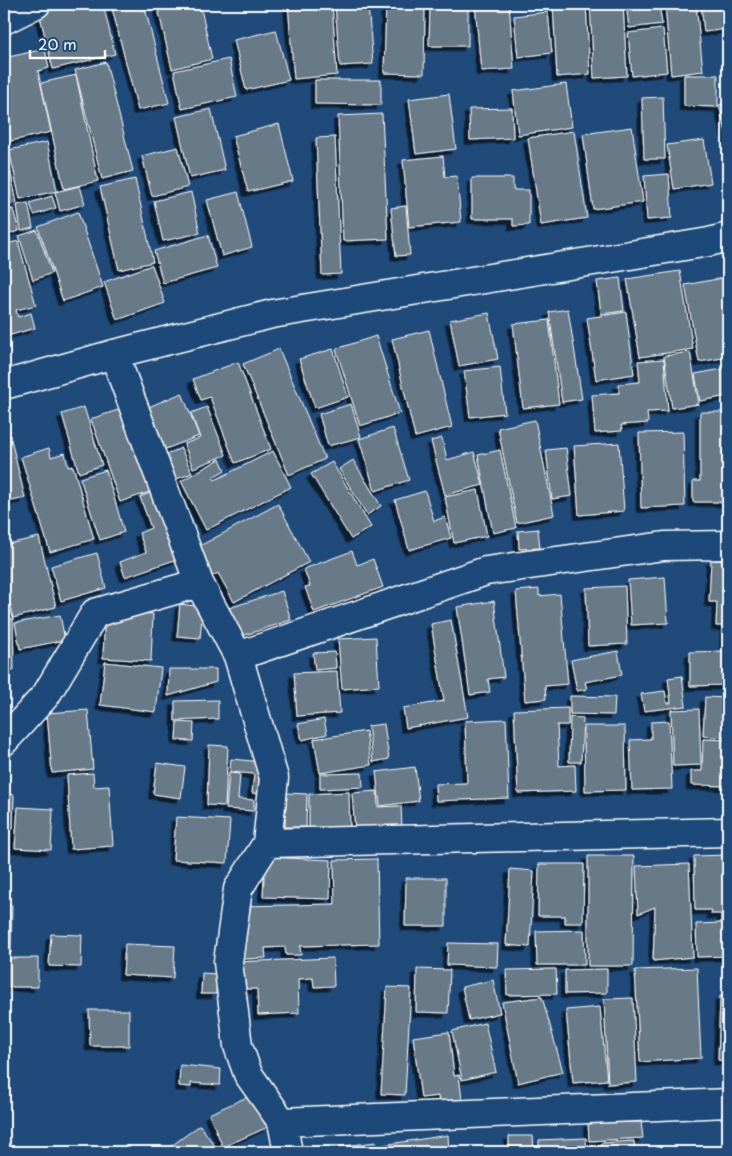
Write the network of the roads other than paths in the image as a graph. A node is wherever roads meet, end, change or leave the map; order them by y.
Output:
1 (36, 4) edge
2 (4, 20) edge
3 (728, 237) edge
4 (114, 354) junction
5 (4, 385) edge
6 (728, 545) edge
7 (199, 583) junction
8 (238, 656) junction
9 (4, 741) edge
10 (728, 832) edge
11 (267, 843) junction
12 (728, 1103) edge
13 (282, 1122) junction
14 (288, 1152) edge

1 - 2 street
3 - 4 street
4 - 5 street
4 - 7 street
6 - 8 street
7 - 8 street
7 - 9 street
8 - 11 street
10 - 11 street
11 - 13 street
12 - 13 street
13 - 14 street

